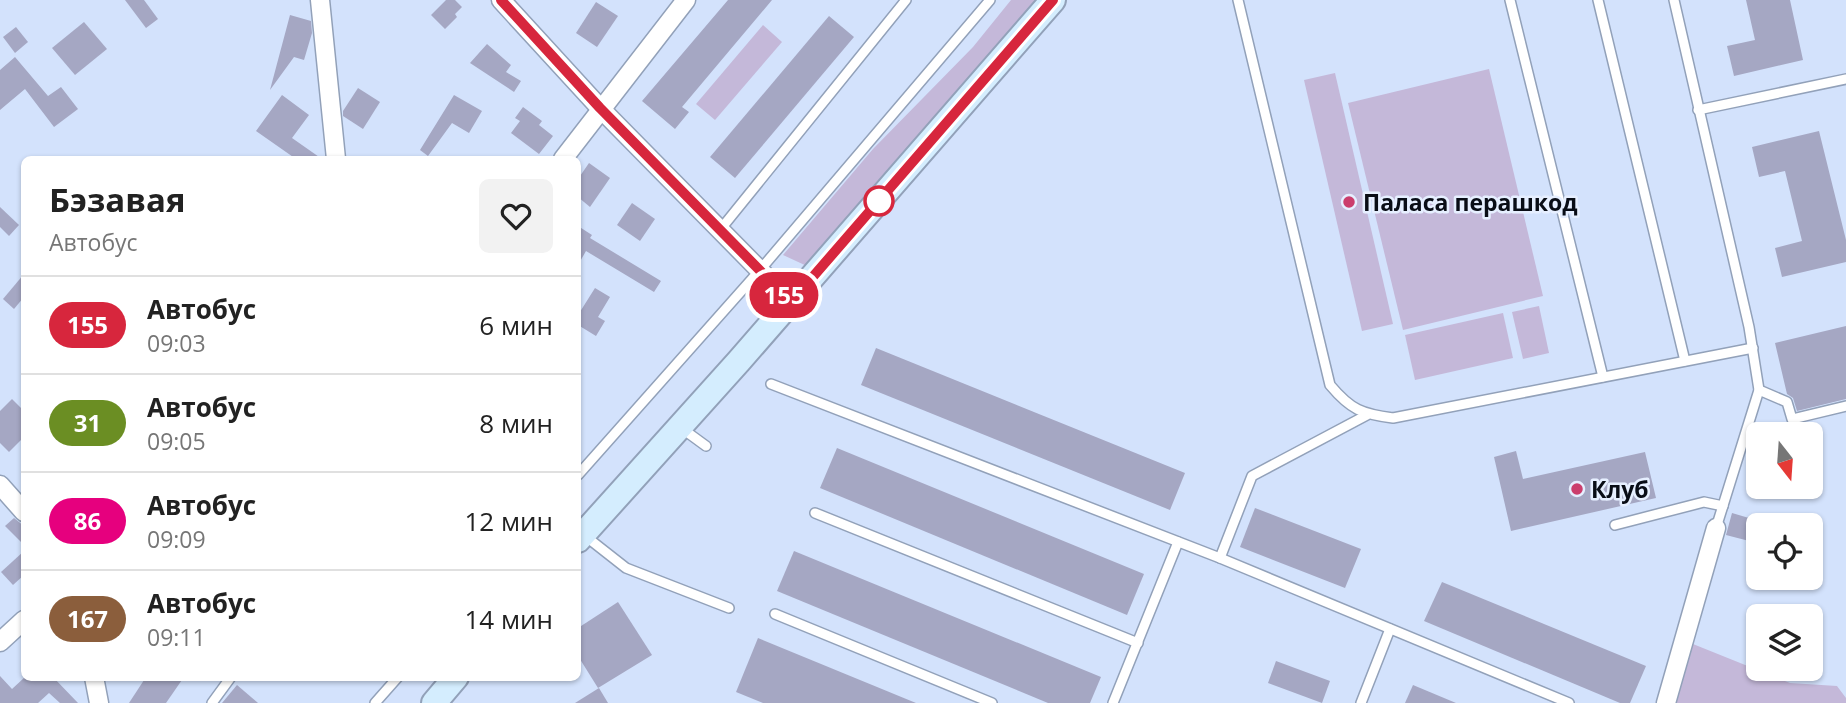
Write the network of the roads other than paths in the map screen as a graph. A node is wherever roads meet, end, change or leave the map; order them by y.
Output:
1 (320, 0) edge
2 (501, 0) edge
3 (686, 0) edge
4 (905, 0) edge
5 (990, 0) edge
6 (1053, 0) edge
7 (1238, 0) edge
8 (1510, 0) edge
9 (1598, 0) edge
10 (1674, 0) edge
11 (1846, 79) edge
12 (600, 108) junction
13 (1698, 110) junction
14 (336, 156) edge
15 (565, 156) edge
16 (720, 230) junction
17 (760, 270) junction
18 (791, 302) junction
19 (1753, 348) junction
20 (1685, 361) junction
21 (1603, 377) junction
22 (771, 384) dead end
23 (1759, 390) junction
24 (1846, 406) edge
25 (1367, 415) junction
26 (679, 426) junction
27 (706, 446) dead end
28 (581, 472) edge
29 (0, 485) edge
30 (1723, 506) junction
31 (21, 509) edge
32 (815, 513) dead end
33 (1615, 525) dead end
34 (1716, 528) joint
35 (581, 536) edge
36 (581, 538) edge
37 (1178, 542) junction
38 (1220, 558) junction
39 (729, 608) dead end
40 (775, 614) dead end
41 (21, 623) edge
42 (1390, 629) junction
43 (0, 642) edge
44 (1138, 643) junction
45 (95, 681) edge
46 (228, 681) edge
47 (395, 681) edge
48 (453, 681) edge
49 (99, 703) edge
50 (212, 703) edge
51 (376, 703) edge
52 (434, 703) edge
53 (992, 703) edge
54 (1113, 703) edge
55 (1361, 703) edge
56 (1569, 703) edge
57 (1666, 703) edge

1 - 14 street
2 - 12 street
3 - 12 street
4 - 16 lane
5 - 17 lane
6 - 18 main road
7 - 25 lane
8 - 21 lane
9 - 20 lane
10 - 13 lane
11 - 13 lane
12 - 15 street
12 - 16 street
13 - 19 lane
16 - 17 street
17 - 18 street
17 - 28 lane
18 - 26 main road
19 - 20 lane
19 - 23 lane
20 - 21 lane
21 - 25 lane
22 - 37 lane
23 - 24 lane
23 - 30 lane
25 - 38 lane
26 - 27 lane
26 - 35 main road
29 - 31 street
30 - 33 lane
30 - 34 lane
32 - 44 lane
34 - 57 street
36 - 39 lane
37 - 38 lane
37 - 44 lane
38 - 42 lane
40 - 53 lane
41 - 43 street
42 - 55 lane
42 - 56 lane
44 - 54 lane
45 - 49 street
46 - 50 lane
47 - 51 lane
48 - 52 main road

